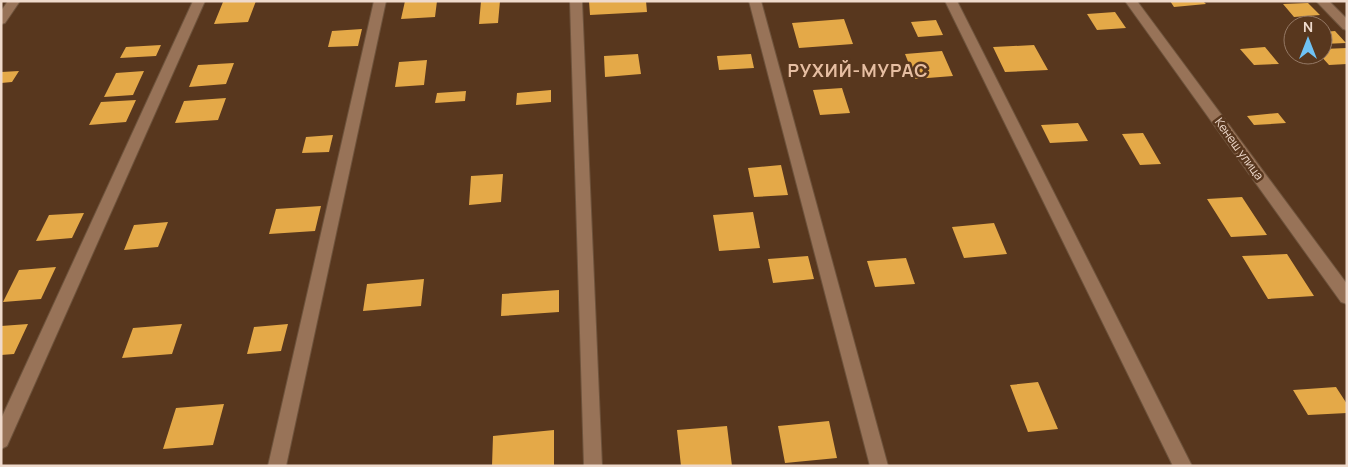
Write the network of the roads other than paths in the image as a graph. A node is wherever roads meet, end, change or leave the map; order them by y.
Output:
1 (14, 1) edge
2 (199, 1) edge
3 (380, 1) edge
4 (576, 1) edge
5 (755, 1) edge
6 (951, 1) edge
7 (1131, 1) edge
8 (1322, 1) edge
9 (1, 20) edge
10 (1347, 26) edge
11 (1347, 297) edge
12 (1, 440) edge
13 (277, 466) edge
14 (593, 466) edge
15 (879, 466) edge
16 (1183, 466) edge

1 - 9 street
2 - 12 street
3 - 13 street
4 - 14 street
5 - 15 street
6 - 16 street
7 - 11 street, Кенеш улица
8 - 10 street

